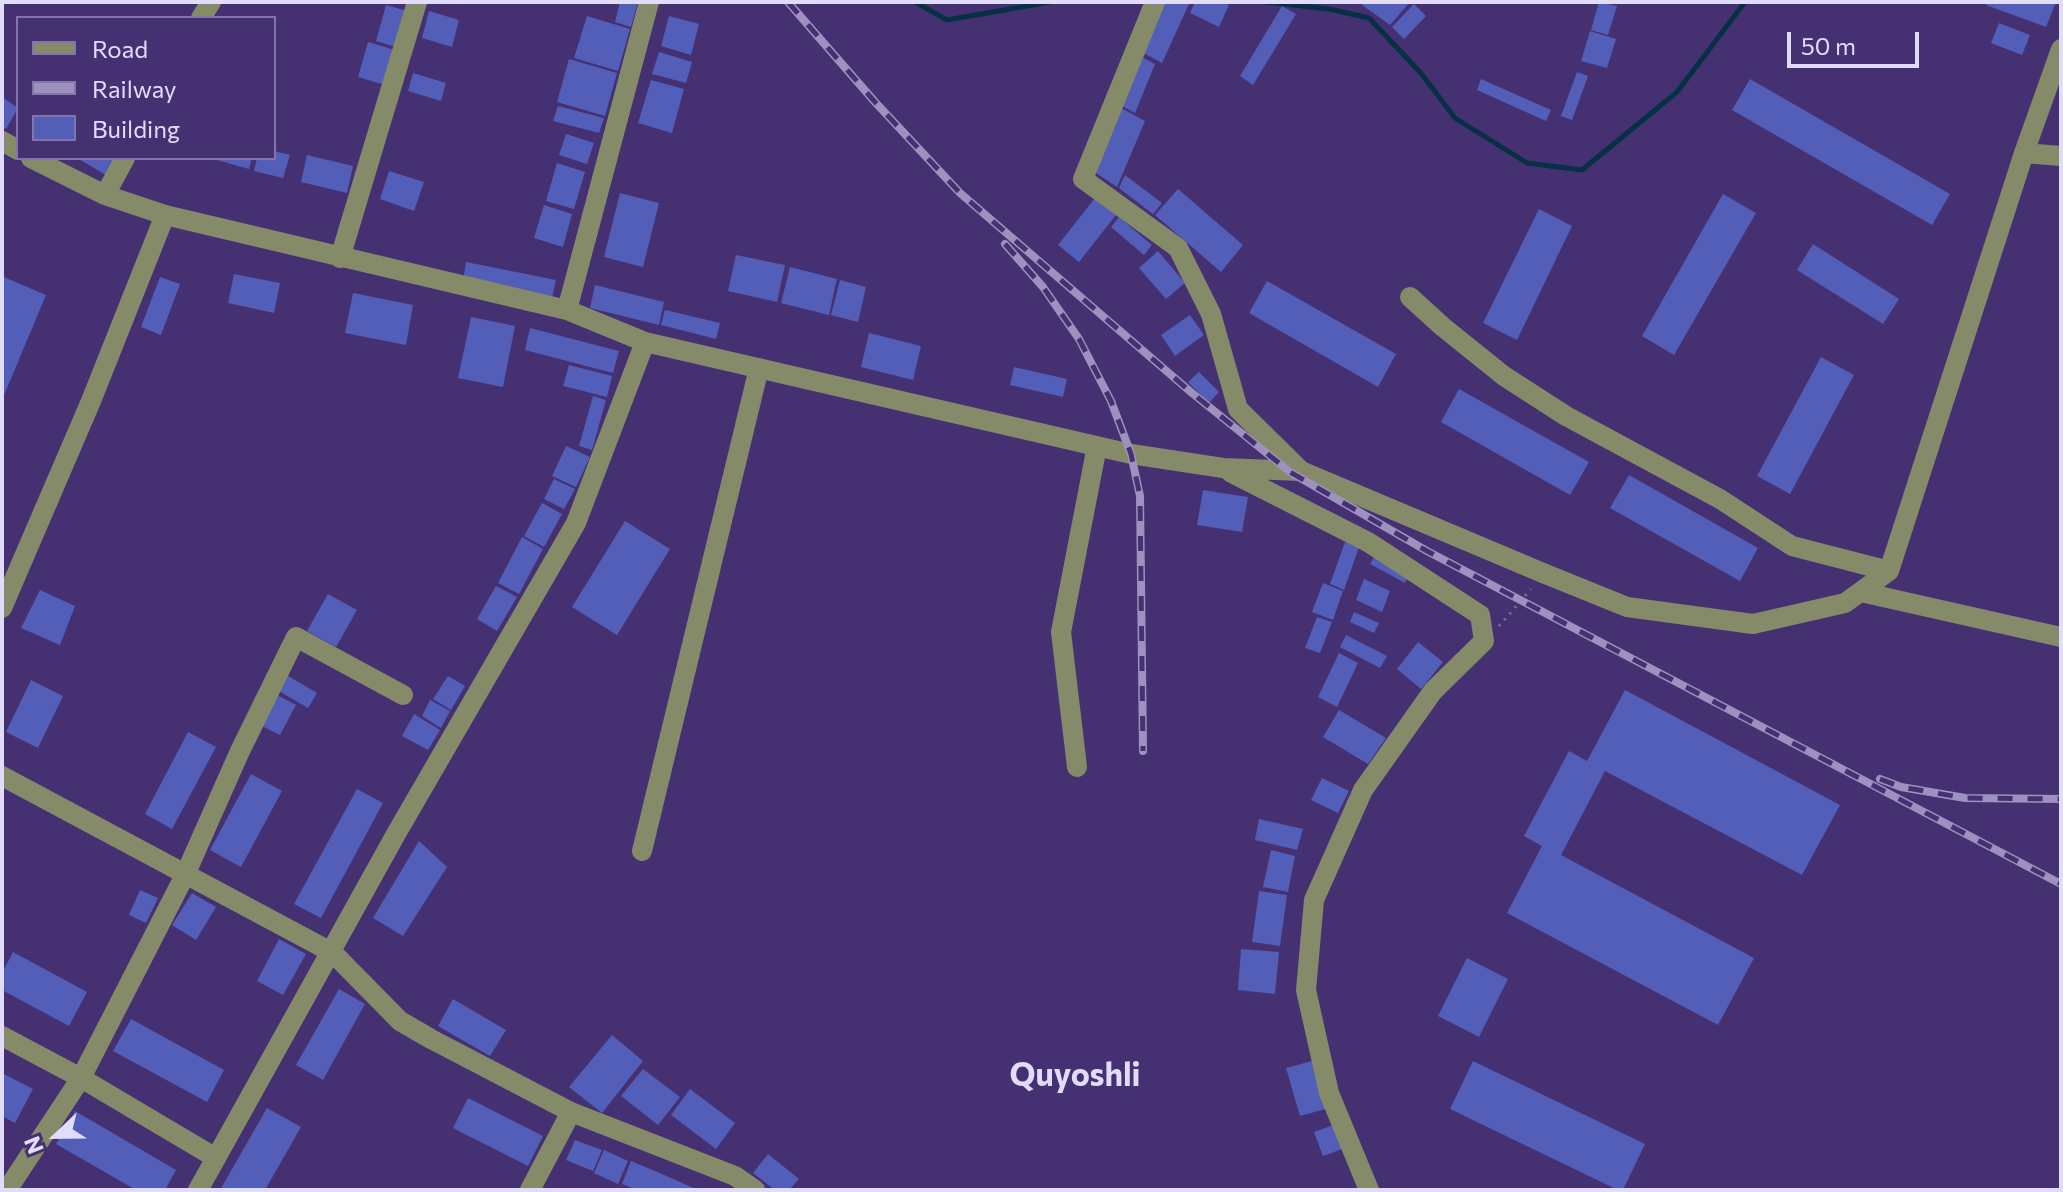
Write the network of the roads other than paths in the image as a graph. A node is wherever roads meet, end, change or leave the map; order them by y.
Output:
1 (417, 2) edge
2 (649, 2) edge
3 (1155, 2) edge
4 (2061, 49) edge
5 (2024, 153) junction
6 (2061, 156) edge
7 (35, 160) edge
8 (124, 160) edge
9 (105, 195) junction
10 (165, 215) junction
11 (340, 258) junction
12 (1410, 297) dead end
13 (567, 310) junction
14 (645, 342) junction
15 (759, 368) junction
16 (1097, 446) junction
17 (1223, 468) junction
18 (1301, 471) junction
19 (1889, 571) junction
20 (1861, 592) junction
21 (2, 608) edge
22 (2061, 637) edge
23 (403, 695) dead end
24 (1077, 767) dead end
25 (2, 776) edge
26 (642, 851) dead end
27 (185, 875) junction
28 (333, 953) junction
29 (2, 1036) edge
30 (81, 1078) junction
31 (571, 1112) junction
32 (216, 1158) junction
33 (7, 1190) edge
34 (198, 1190) edge
35 (530, 1190) edge
36 (755, 1190) edge
37 (1369, 1190) edge

1 - 11 street
2 - 13 street
3 - 18 street
4 - 5 street
5 - 6 street
5 - 19 street
7 - 9 street
8 - 9 street
9 - 10 street
10 - 11 street
10 - 21 street
11 - 13 street
12 - 19 street
13 - 14 street
14 - 15 street
14 - 28 street
15 - 16 street
15 - 26 street
16 - 17 street
16 - 24 street
17 - 18 street
17 - 37 street
18 - 20 street
19 - 20 street
20 - 22 street
23 - 27 street
25 - 27 street
27 - 28 street
27 - 30 street
28 - 31 street
28 - 32 street
29 - 30 street
30 - 32 street
30 - 33 street
31 - 35 street
31 - 36 street
32 - 34 street

